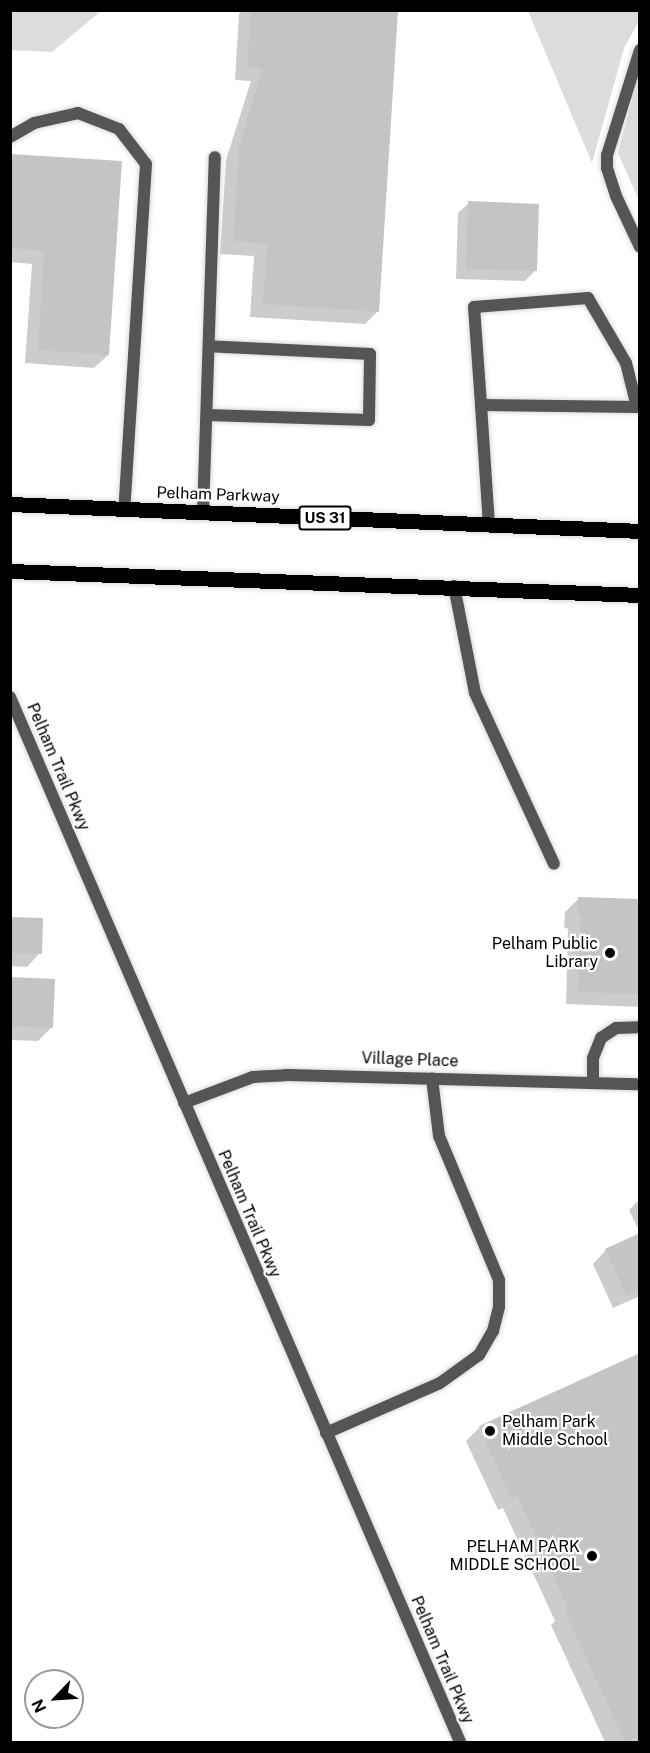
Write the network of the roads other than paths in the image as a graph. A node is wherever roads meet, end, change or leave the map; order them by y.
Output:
1 (639, 50) edge
2 (10, 137) edge
3 (214, 157) dead end
4 (639, 247) edge
5 (209, 345) junction
6 (481, 405) junction
7 (207, 415) junction
8 (10, 504) edge
9 (124, 509) junction
10 (203, 513) junction
11 (489, 525) junction
12 (639, 531) edge
13 (10, 571) edge
14 (454, 586) junction
15 (639, 595) edge
16 (10, 697) edge
17 (554, 864) dead end
18 (639, 1027) edge
19 (432, 1078) junction
20 (593, 1083) junction
21 (639, 1084) edge
22 (184, 1103) junction
23 (327, 1433) junction
24 (460, 1743) edge

1 - 4 street
2 - 9 street
3 - 5 street
5 - 7 street
5 - 7 street
6 - 6 street
6 - 11 street
7 - 10 street
8 - 9 main road, Pelham Parkway / US 31
9 - 10 main road, Pelham Parkway / US 31
10 - 11 main road, Pelham Parkway / US 31
11 - 12 main road, Pelham Parkway / US 31
13 - 14 main road
14 - 15 main road
14 - 17 street
16 - 22 street, Pelham Trail Pkwy
18 - 20 street
19 - 20 street, Village Place
19 - 22 street, Village Place
19 - 23 street
20 - 21 street, Village Place
22 - 23 street, Pelham Trail Pkwy
23 - 24 street, Pelham Trail Pkwy

